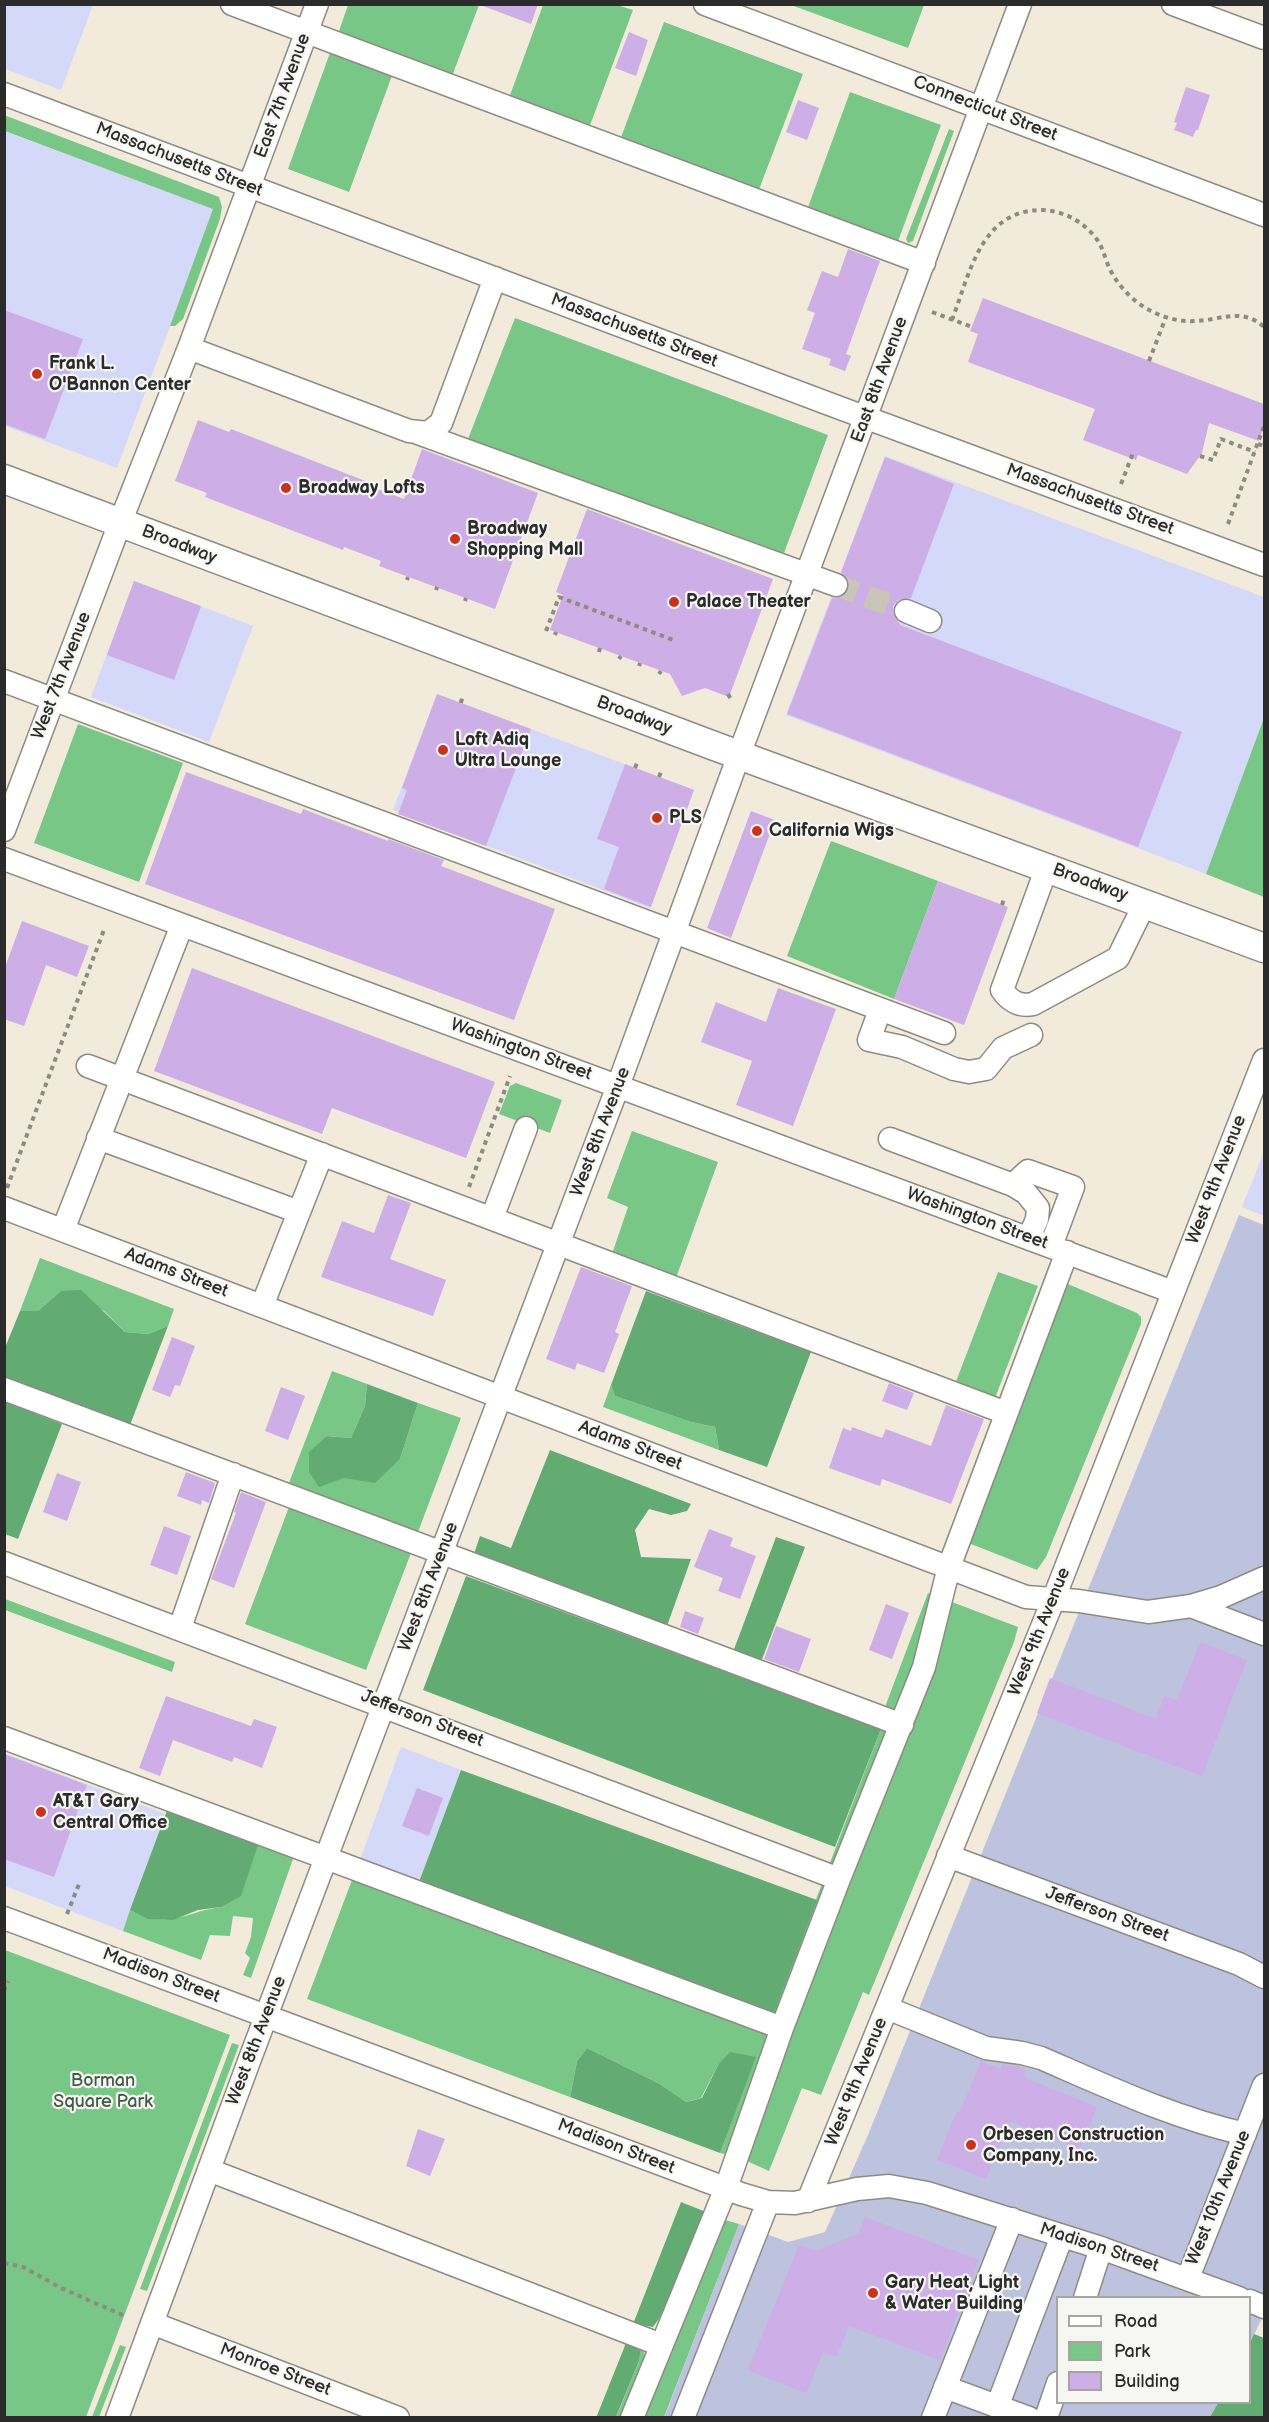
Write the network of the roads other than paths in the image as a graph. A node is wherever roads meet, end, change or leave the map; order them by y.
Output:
1 (232, 4) edge
2 (317, 4) edge
3 (705, 4) edge
4 (1020, 4) edge
5 (1173, 4) edge
6 (306, 32) junction
7 (1264, 38) edge
8 (4, 94) edge
9 (981, 108) junction
10 (249, 186) junction
11 (1264, 215) edge
12 (924, 263) junction
13 (495, 278) junction
14 (189, 348) junction
15 (866, 418) junction
16 (418, 433) junction
17 (4, 479) edge
18 (120, 523) junction
19 (1264, 565) edge
20 (807, 575) junction
21 (836, 585) tunnel mouth
22 (906, 611) tunnel mouth
23 (930, 621) dead end
24 (4, 681) edge
25 (53, 700) junction
26 (739, 755) junction
27 (4, 830) edge
28 (4, 859) edge
29 (1047, 867) junction
30 (1145, 903) junction
31 (182, 925) junction
32 (675, 933) junction
33 (1264, 948) edge
34 (880, 1010) junction
35 (944, 1033) dead end
36 (1031, 1035) dead end
37 (1264, 1060) edge
38 (88, 1066) dead end
39 (121, 1079) junction
40 (618, 1086) junction
41 (526, 1128) dead end
42 (98, 1138) junction
43 (890, 1139) dead end
44 (322, 1154) junction
45 (1013, 1185) junction
46 (6, 1198) edge
47 (299, 1212) junction
48 (492, 1218) junction
49 (63, 1230) junction
50 (1029, 1238) junction
51 (559, 1243) junction
52 (1059, 1249) junction
53 (1173, 1292) junction
54 (262, 1306) junction
55 (4, 1389) edge
56 (502, 1396) junction
57 (1006, 1413) junction
58 (233, 1474) junction
59 (442, 1553) junction
60 (4, 1563) edge
61 (950, 1567) junction
62 (1264, 1578) edge
63 (1054, 1598) junction
64 (1191, 1606) junction
65 (180, 1628) junction
66 (1264, 1634) edge
67 (384, 1704) junction
68 (902, 1725) junction
69 (4, 1738) edge
70 (948, 1856) junction
71 (326, 1858) junction
72 (839, 1879) junction
73 (4, 1918) edge
74 (1264, 1977) edge
75 (887, 2008) junction
76 (266, 2016) junction
77 (782, 2028) junction
78 (1264, 2085) edge
79 (1245, 2134) junction
80 (209, 2170) junction
81 (726, 2188) junction
82 (808, 2201) junction
83 (768, 2202) junction
84 (1012, 2219) junction
85 (1062, 2236) junction
86 (1101, 2248) junction
87 (1188, 2278) junction
88 (1086, 2296) edge
89 (1234, 2296) edge
90 (152, 2323) junction
91 (661, 2345) junction
92 (945, 2387) junction
93 (1056, 2389) edge
94 (997, 2407) junction
95 (117, 2418) edge
96 (398, 2418) edge
97 (632, 2418) edge
98 (683, 2418) edge
99 (933, 2418) edge
100 (1029, 2418) edge
101 (1046, 2418) edge

1 - 6 street
2 - 6 street, East 7th Avenue
3 - 9 street, Connecticut Street
4 - 9 street, East 8th Avenue
5 - 7 street
6 - 10 street, East 7th Avenue
6 - 12 street
8 - 10 street, Massachusetts Street
9 - 11 street, Connecticut Street
9 - 12 street, East 8th Avenue
10 - 13 street, Massachusetts Street
10 - 14 street, East 7th Avenue
12 - 15 street, East 8th Avenue
13 - 15 street, Massachusetts Street
13 - 16 street
14 - 16 street
14 - 18 street, East 7th Avenue
15 - 19 street, Massachusetts Street
15 - 20 street, East 8th Avenue
16 - 20 street
17 - 18 main road, Broadway
18 - 25 street, West 7th Avenue
18 - 26 main road, Broadway
20 - 21 street
20 - 26 street, East 8th Avenue
22 - 23 street
24 - 25 street
25 - 27 street, West 7th Avenue
25 - 32 street
26 - 29 main road, Broadway
26 - 32 street, West 8th Avenue
28 - 31 street, Washington Street
29 - 30 main road, Broadway
29 - 30 street
30 - 33 main road, Broadway
31 - 39 street
31 - 40 street, Washington Street
32 - 34 street
32 - 40 street, West 8th Avenue
34 - 35 street
34 - 36 street
37 - 53 street, West 9th Avenue
38 - 39 street
39 - 42 street
39 - 44 street
40 - 50 street, Washington Street
40 - 51 street, West 8th Avenue
41 - 48 street
42 - 47 street
42 - 49 street
43 - 45 street
44 - 47 street
44 - 48 street
45 - 50 street
45 - 52 street
46 - 49 street, Adams Street
47 - 54 street
48 - 51 street
49 - 54 street, Adams Street
50 - 52 street, Washington Street
51 - 56 street, West 8th Avenue
51 - 57 street
52 - 53 street, Washington Street
52 - 57 street
53 - 63 street, West 9th Avenue
54 - 56 street, Adams Street
55 - 58 street
56 - 59 street, West 8th Avenue
56 - 61 street, Adams Street
57 - 61 street
58 - 59 street
58 - 65 street
59 - 67 street, West 8th Avenue
59 - 68 street
60 - 65 street, Jefferson Street
61 - 63 street, Adams Street
61 - 68 street
62 - 64 street, Adams Street
63 - 64 street, Adams Street
63 - 70 street, West 9th Avenue
64 - 66 street
65 - 67 street, Jefferson Street
67 - 71 street, West 8th Avenue
67 - 72 street, Jefferson Street
68 - 72 street
69 - 71 street
70 - 74 street, Jefferson Street
70 - 75 street, West 9th Avenue
71 - 76 street, West 8th Avenue
71 - 77 street
72 - 77 street
73 - 76 street, Madison Street
75 - 79 street
75 - 82 street, West 9th Avenue
76 - 80 street, West 8th Avenue
76 - 81 street, Madison Street
77 - 81 street
78 - 79 street, West 10th Avenue
79 - 87 street, West 10th Avenue
80 - 90 street, West 8th Avenue
80 - 91 street
81 - 83 street, Madison Street
81 - 91 street
82 - 83 street, Madison Street
82 - 84 street, Madison Street
83 - 98 street
84 - 85 street, Madison Street
84 - 92 street
85 - 86 street, Madison Street
85 - 94 street
86 - 87 street, Madison Street
86 - 88 street
87 - 89 street, Madison Street
90 - 95 street, West 8th Avenue
90 - 96 street, Monroe Street
91 - 97 street
92 - 94 street
92 - 99 street
93 - 101 street
94 - 100 street

